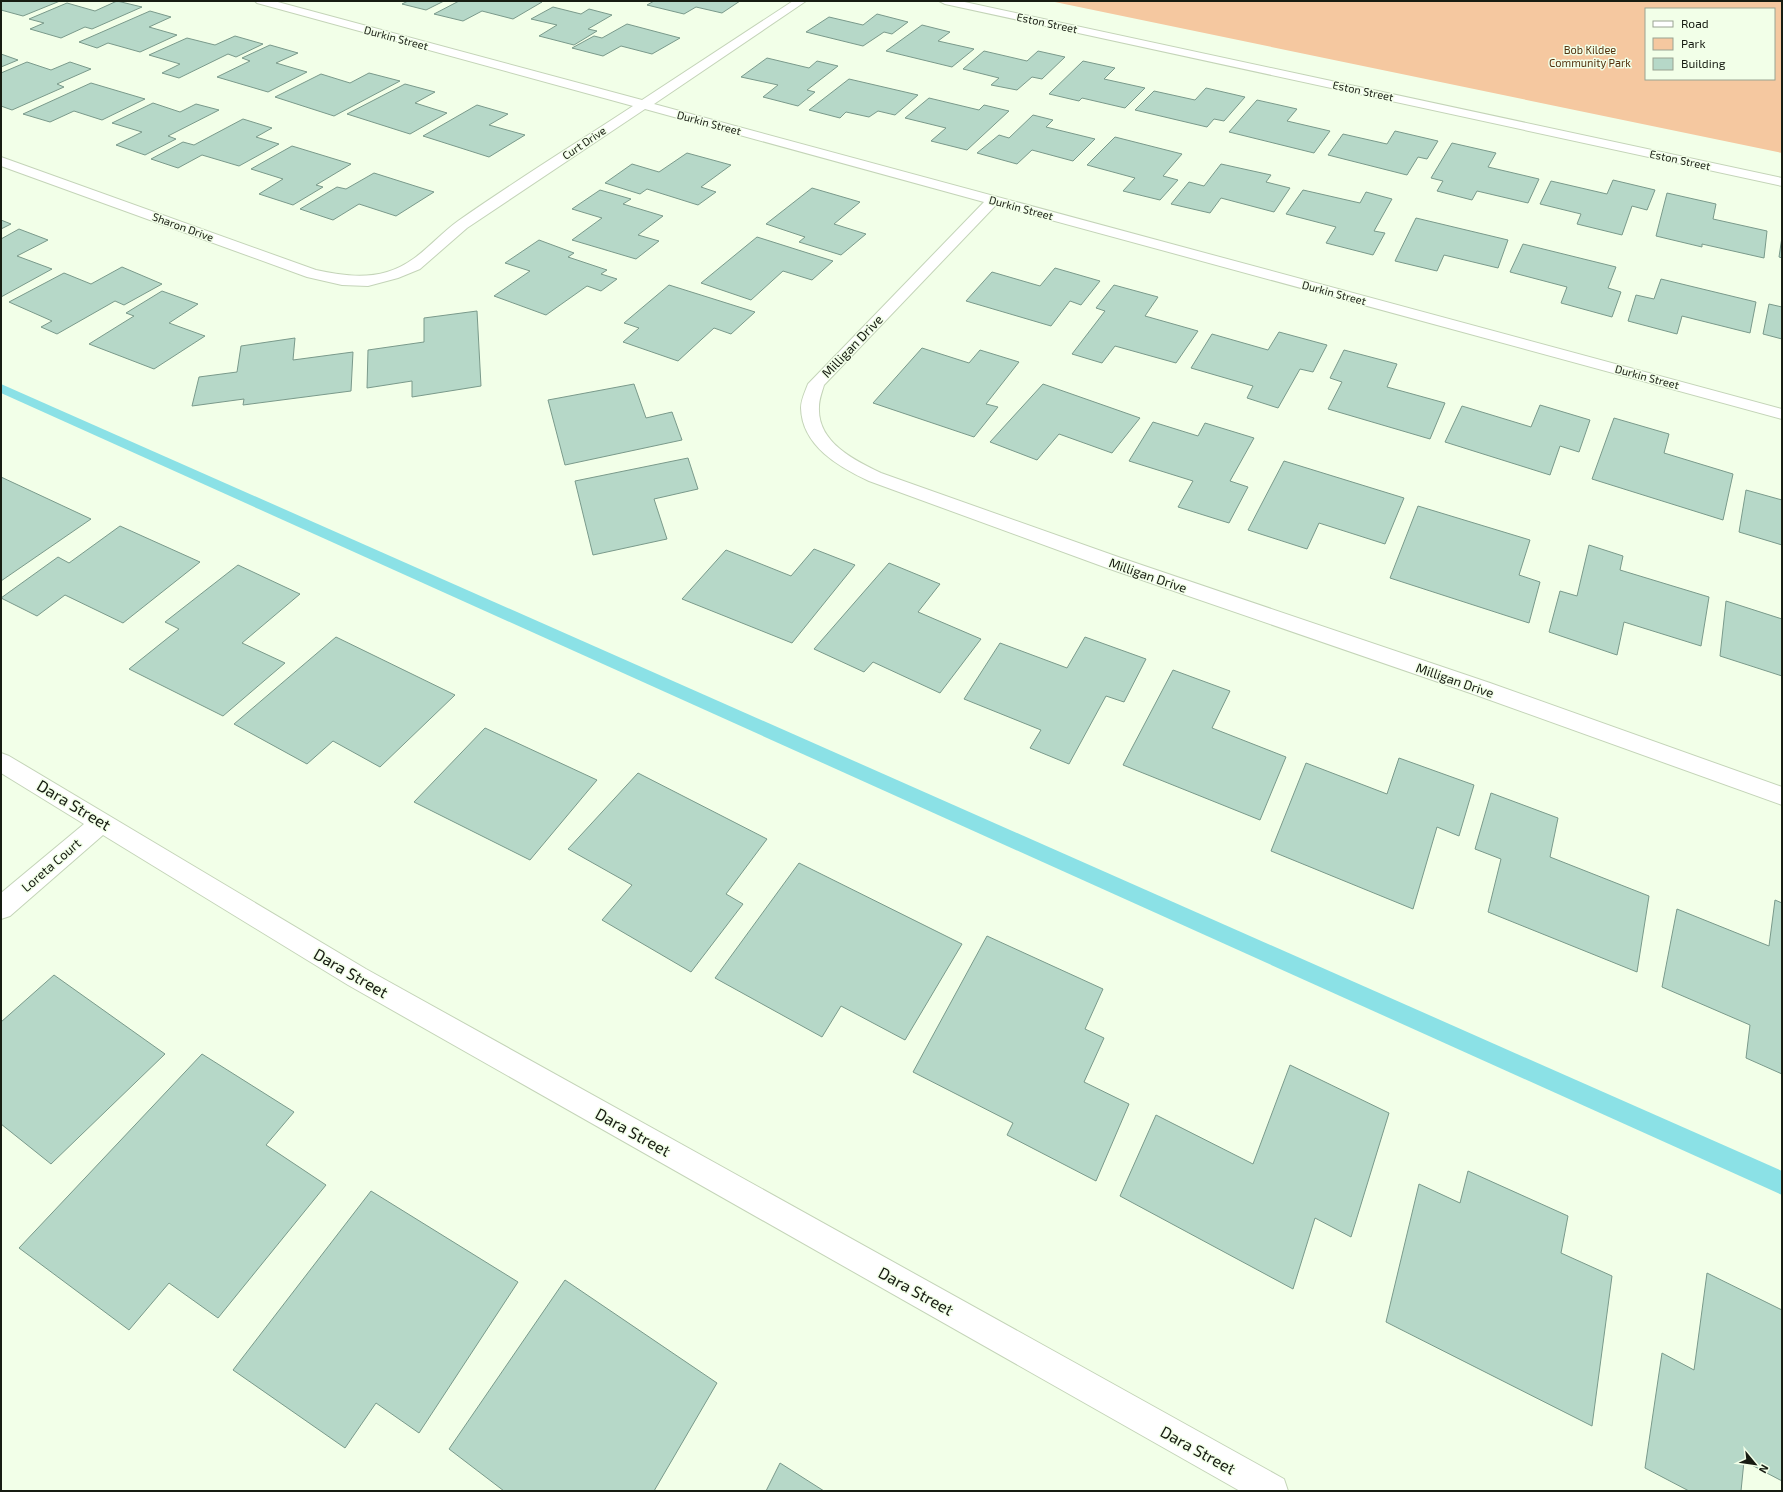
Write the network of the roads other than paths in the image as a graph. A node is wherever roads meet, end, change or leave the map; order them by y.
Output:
1 (261, 1) edge
2 (800, 1) edge
3 (945, 1) edge
4 (641, 105) junction
5 (1, 161) edge
6 (1782, 182) edge
7 (993, 200) junction
8 (368, 281) joint
9 (1782, 414) edge
10 (1, 762) edge
11 (1782, 796) edge
12 (102, 822) junction
13 (1, 908) edge
14 (1272, 1491) edge

1 - 4 street, Durkin Street
2 - 4 street, Curt Drive
3 - 6 street, Eston Street
4 - 7 street, Durkin Street
4 - 8 street, Curt Drive
5 - 8 street, Sharon Drive
7 - 9 street, Durkin Street
7 - 11 street, Milligan Drive
10 - 12 street, Dara Street
12 - 13 street, Loreta Court
12 - 14 street, Dara Street

